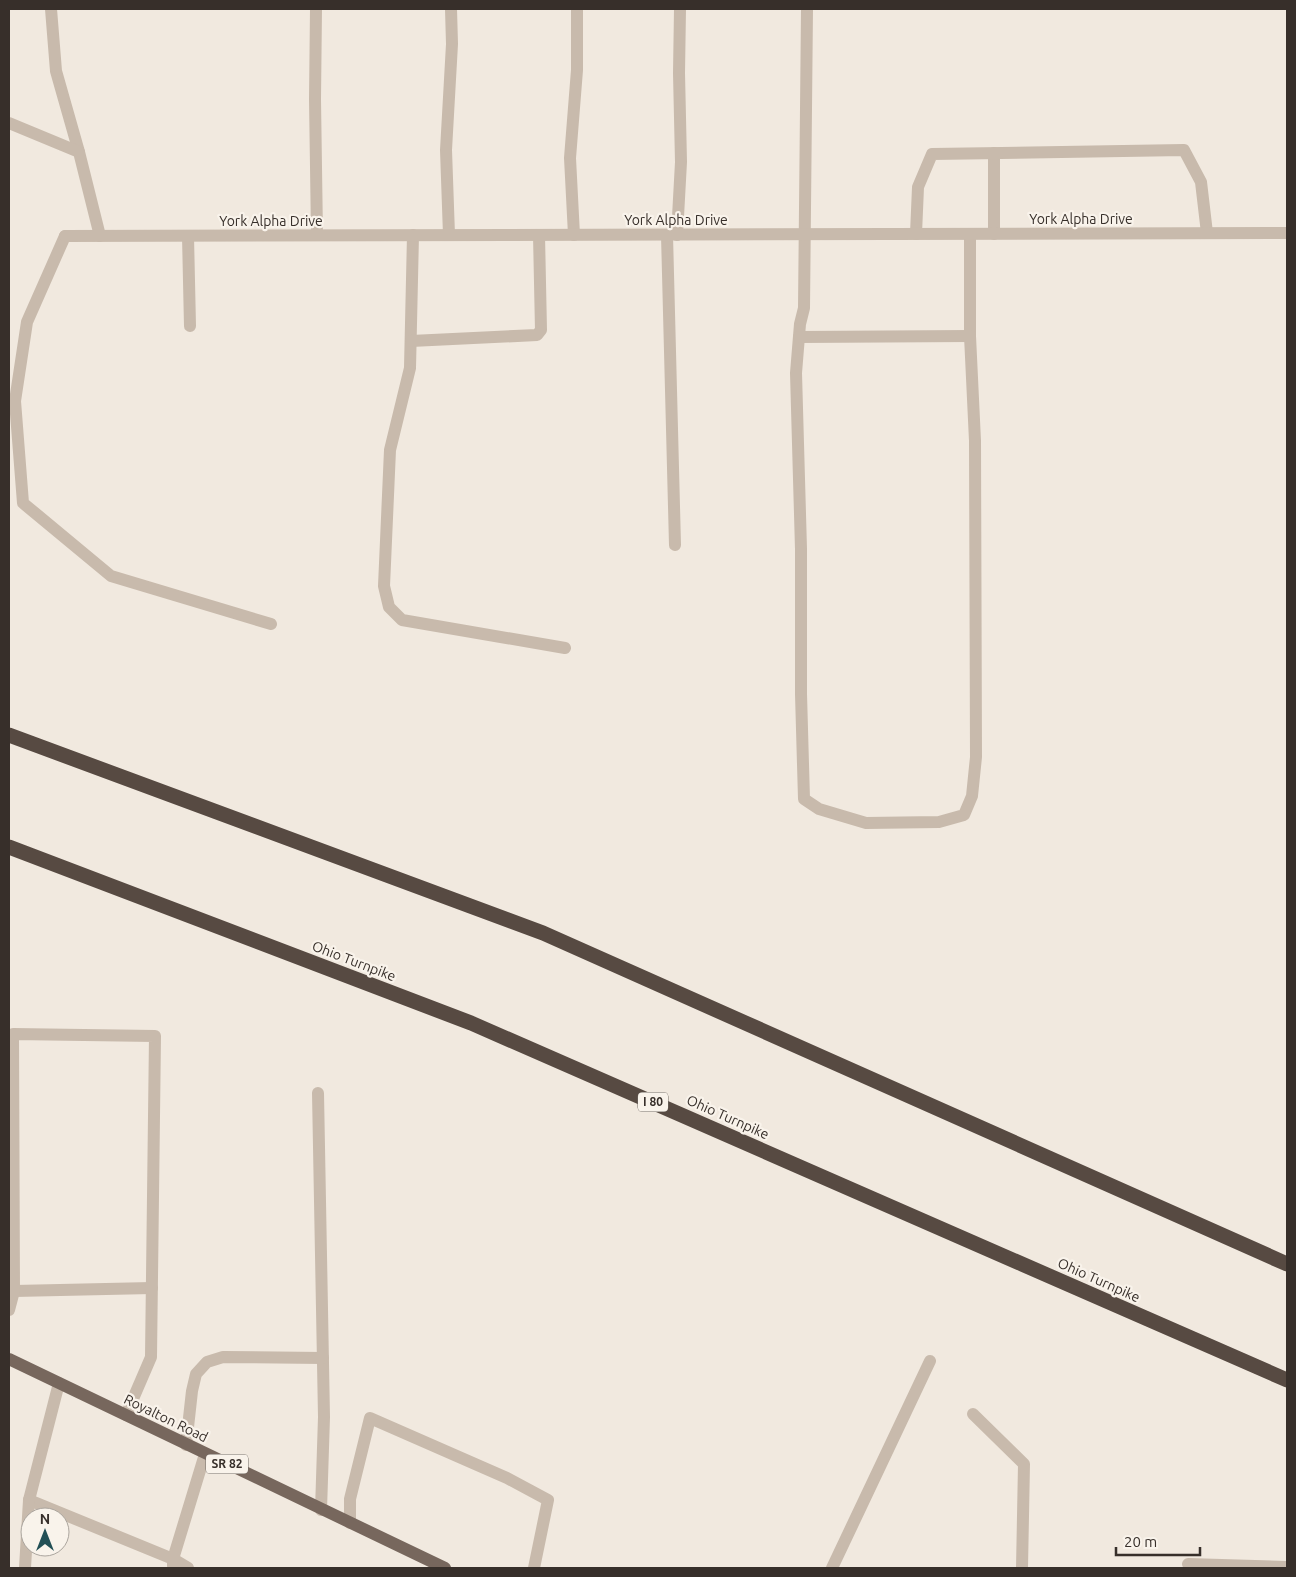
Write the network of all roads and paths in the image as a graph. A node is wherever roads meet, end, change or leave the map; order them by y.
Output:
1 (51, 9) edge
2 (316, 9) edge
3 (451, 9) edge
4 (577, 9) edge
5 (680, 9) edge
6 (807, 9) edge
7 (9, 123) edge
8 (79, 152) junction
9 (994, 153) junction
10 (1287, 233) edge
11 (804, 234) junction
12 (916, 234) junction
13 (970, 234) junction
14 (994, 234) junction
15 (1207, 234) junction
16 (317, 235) junction
17 (413, 235) junction
18 (450, 235) junction
19 (539, 235) junction
20 (574, 235) junction
21 (672, 235) junction
22 (100, 236) junction
23 (188, 236) junction
24 (190, 326) dead end
25 (970, 336) junction
26 (799, 338) junction
27 (411, 341) junction
28 (676, 545) dead end
29 (271, 624) dead end
30 (565, 648) dead end
31 (9, 735) edge
32 (9, 847) edge
33 (318, 1093) dead end
34 (1287, 1264) edge
35 (152, 1288) junction
36 (14, 1291) junction
37 (9, 1310) edge
38 (323, 1358) junction
39 (9, 1359) edge
40 (930, 1361) dead end
41 (1287, 1380) edge
42 (59, 1383) junction
43 (973, 1414) dead end
44 (126, 1415) junction
45 (186, 1445) junction
46 (205, 1454) junction
47 (29, 1500) junction
48 (321, 1510) junction
49 (350, 1523) junction
50 (173, 1564) edge
51 (1188, 1564) dead end
52 (25, 1568) edge
53 (188, 1568) edge
54 (445, 1568) edge
55 (534, 1568) edge
56 (832, 1568) edge
57 (1022, 1568) edge
58 (1286, 1568) edge

1 - 8 street
2 - 16 street
3 - 18 street
4 - 20 street
5 - 21 street
6 - 11 street
7 - 8 street
8 - 22 street
9 - 12 street
9 - 14 street
9 - 15 street
10 - 15 street, York Alpha Drive
11 - 12 street, York Alpha Drive
11 - 21 street, York Alpha Drive
11 - 26 street
12 - 13 street, York Alpha Drive
13 - 14 street, York Alpha Drive
13 - 25 street
14 - 15 street, York Alpha Drive
16 - 17 street, York Alpha Drive
16 - 23 street, York Alpha Drive
17 - 18 street, York Alpha Drive
17 - 27 street
18 - 19 street, York Alpha Drive
19 - 20 street, York Alpha Drive
19 - 27 street
20 - 21 street, York Alpha Drive
21 - 28 street
22 - 23 street, York Alpha Drive
22 - 29 street, York Alpha Drive
23 - 24 street
25 - 26 street
25 - 26 street
27 - 30 street
31 - 34 highway
32 - 41 highway, Ohio Turnpike / I 80
33 - 38 street
35 - 36 street
35 - 36 street
35 - 44 street
36 - 37 street
38 - 45 street
38 - 48 street
39 - 42 main road, Royalton Road / SR 82
40 - 56 street
42 - 44 main road, Royalton Road / SR 82
42 - 47 street
43 - 57 street
44 - 45 main road, Royalton Road / SR 82
45 - 46 main road, Royalton Road / SR 82
46 - 48 main road, Royalton Road / SR 82
46 - 50 street
47 - 50 street
47 - 52 street
48 - 49 main road, Royalton Road / SR 82
49 - 54 main road, Royalton Road / SR 82
49 - 55 street
50 - 53 street
51 - 58 street

